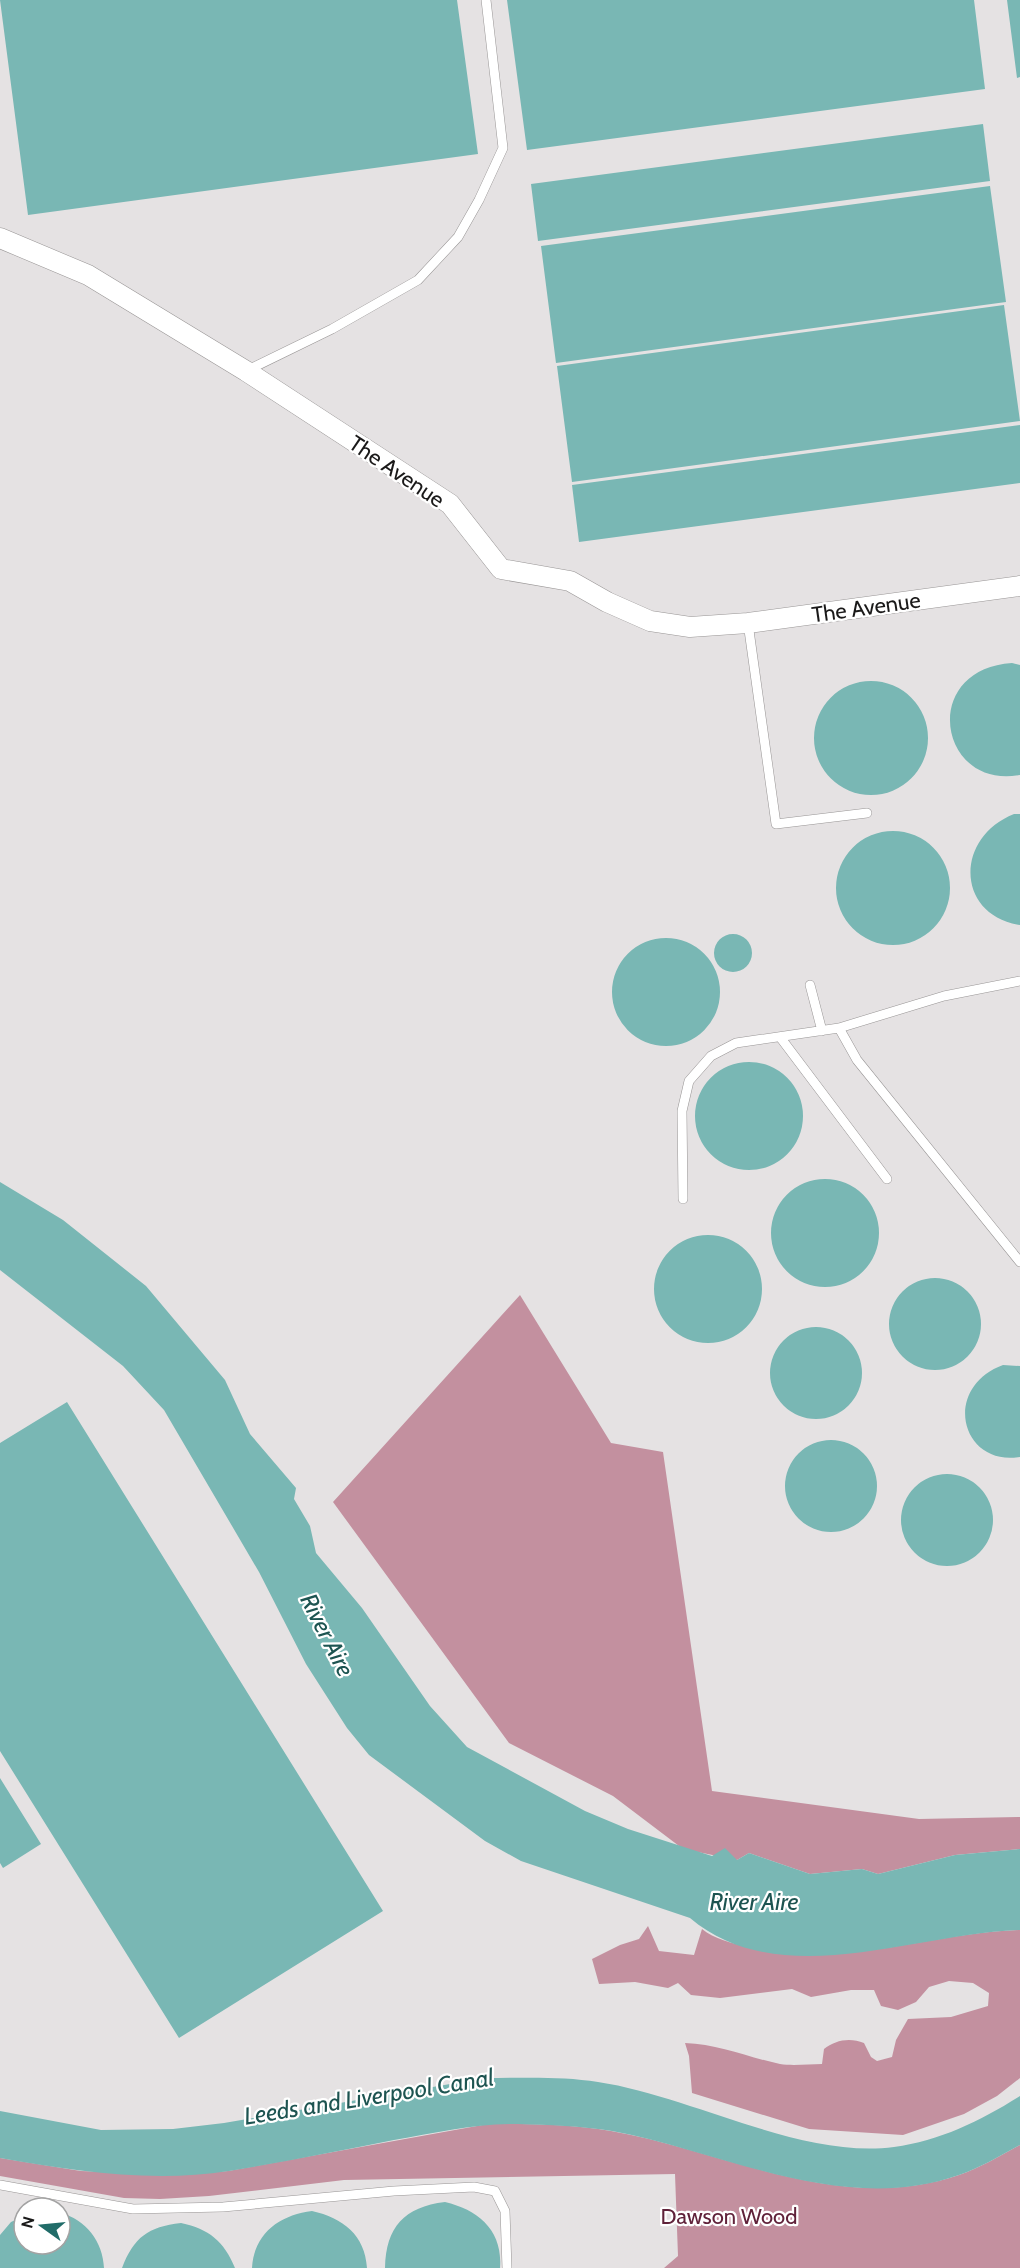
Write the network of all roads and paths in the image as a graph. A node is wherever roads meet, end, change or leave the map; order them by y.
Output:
1 (486, 0) edge
2 (0, 238) edge
3 (246, 371) junction
4 (1020, 586) edge
5 (748, 623) junction
6 (867, 813) dead end
7 (1020, 981) edge
8 (810, 985) dead end
9 (839, 1028) junction
10 (822, 1031) junction
11 (780, 1037) junction
12 (887, 1179) dead end
13 (683, 1199) dead end
14 (1020, 1262) edge
15 (0, 2185) edge
16 (507, 2268) edge

1 - 3 lane
2 - 3 street, The Avenue
3 - 5 street, The Avenue
4 - 5 street, The Avenue
5 - 6 lane
7 - 9 lane
8 - 10 lane
9 - 10 lane
9 - 14 lane
10 - 11 lane
11 - 12 lane
11 - 13 lane
15 - 16 lane

